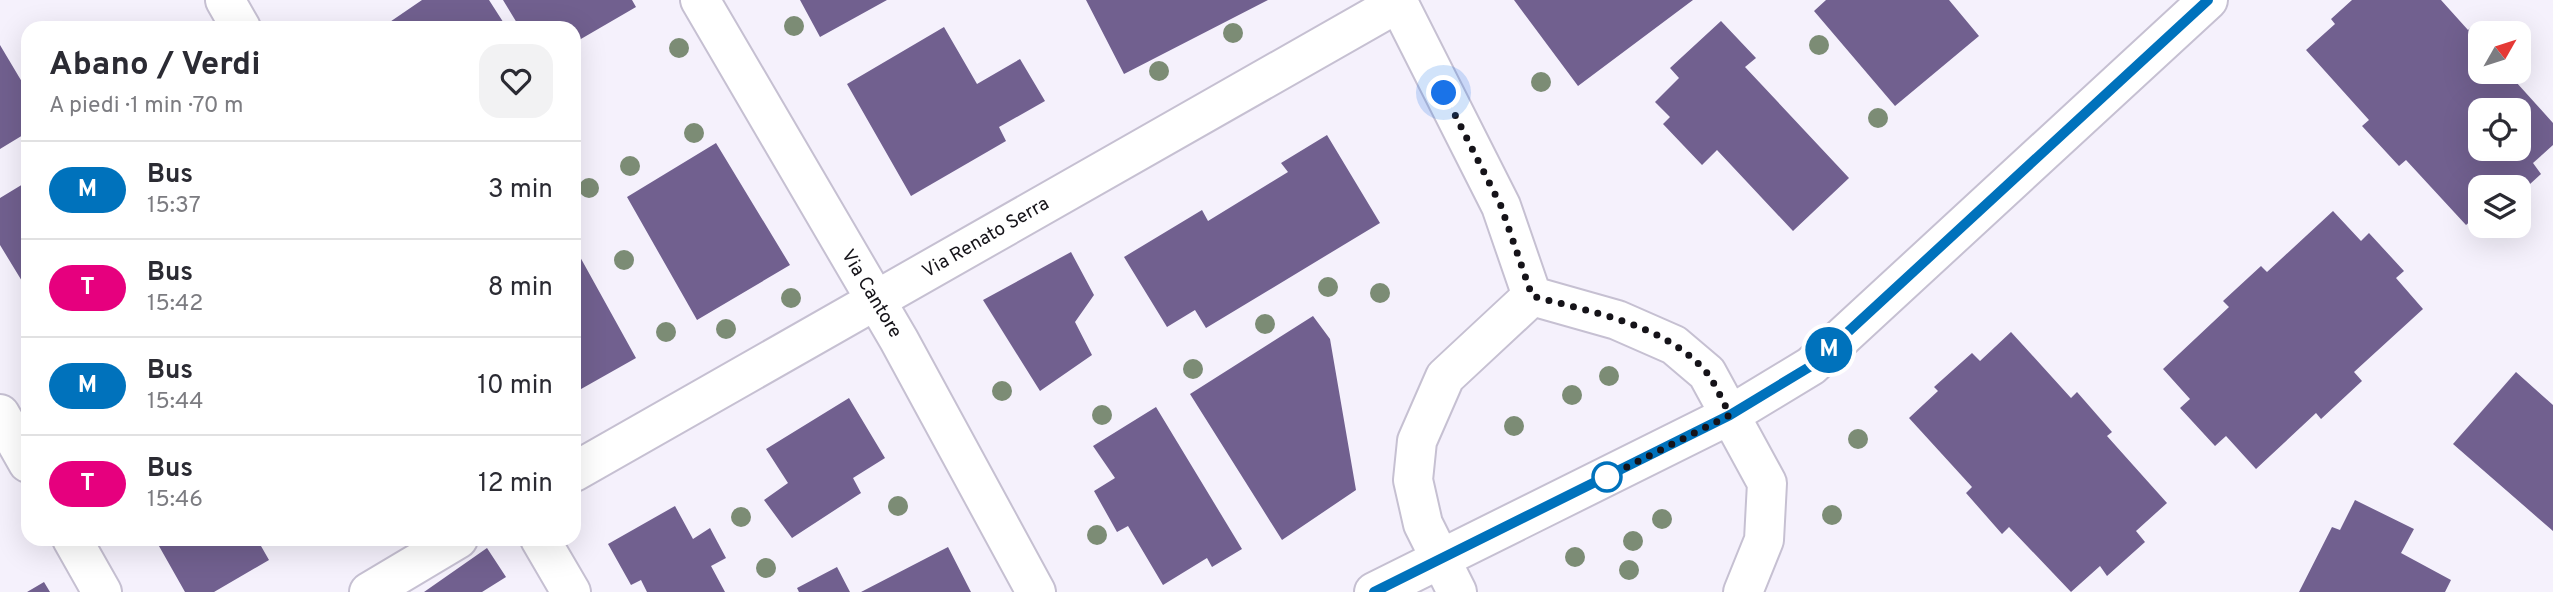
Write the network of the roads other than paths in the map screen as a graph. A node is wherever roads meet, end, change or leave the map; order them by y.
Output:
1 (225, 0) edge
2 (700, 0) edge
3 (2208, 0) edge
4 (1398, 1) edge
5 (237, 21) edge
6 (1532, 296) junction
7 (875, 301) junction
8 (0, 414) edge
9 (1730, 415) junction
10 (21, 451) edge
11 (581, 468) edge
12 (76, 546) edge
13 (446, 546) edge
14 (544, 546) edge
15 (1449, 576) edge
16 (102, 592) edge
17 (369, 592) edge
18 (571, 592) edge
19 (1035, 592) edge
20 (1374, 592) edge
21 (1743, 592) edge

1 - 5 street
2 - 7 street, Via Cantore
3 - 9 street
4 - 6 street
4 - 7 street, Via Renato Serra
6 - 9 street
6 - 15 street
7 - 11 street, Via Renato Serra
7 - 19 street, Via Cantore
8 - 10 street
9 - 15 street
9 - 21 street
12 - 16 street
13 - 17 street
14 - 18 street
15 - 20 street

